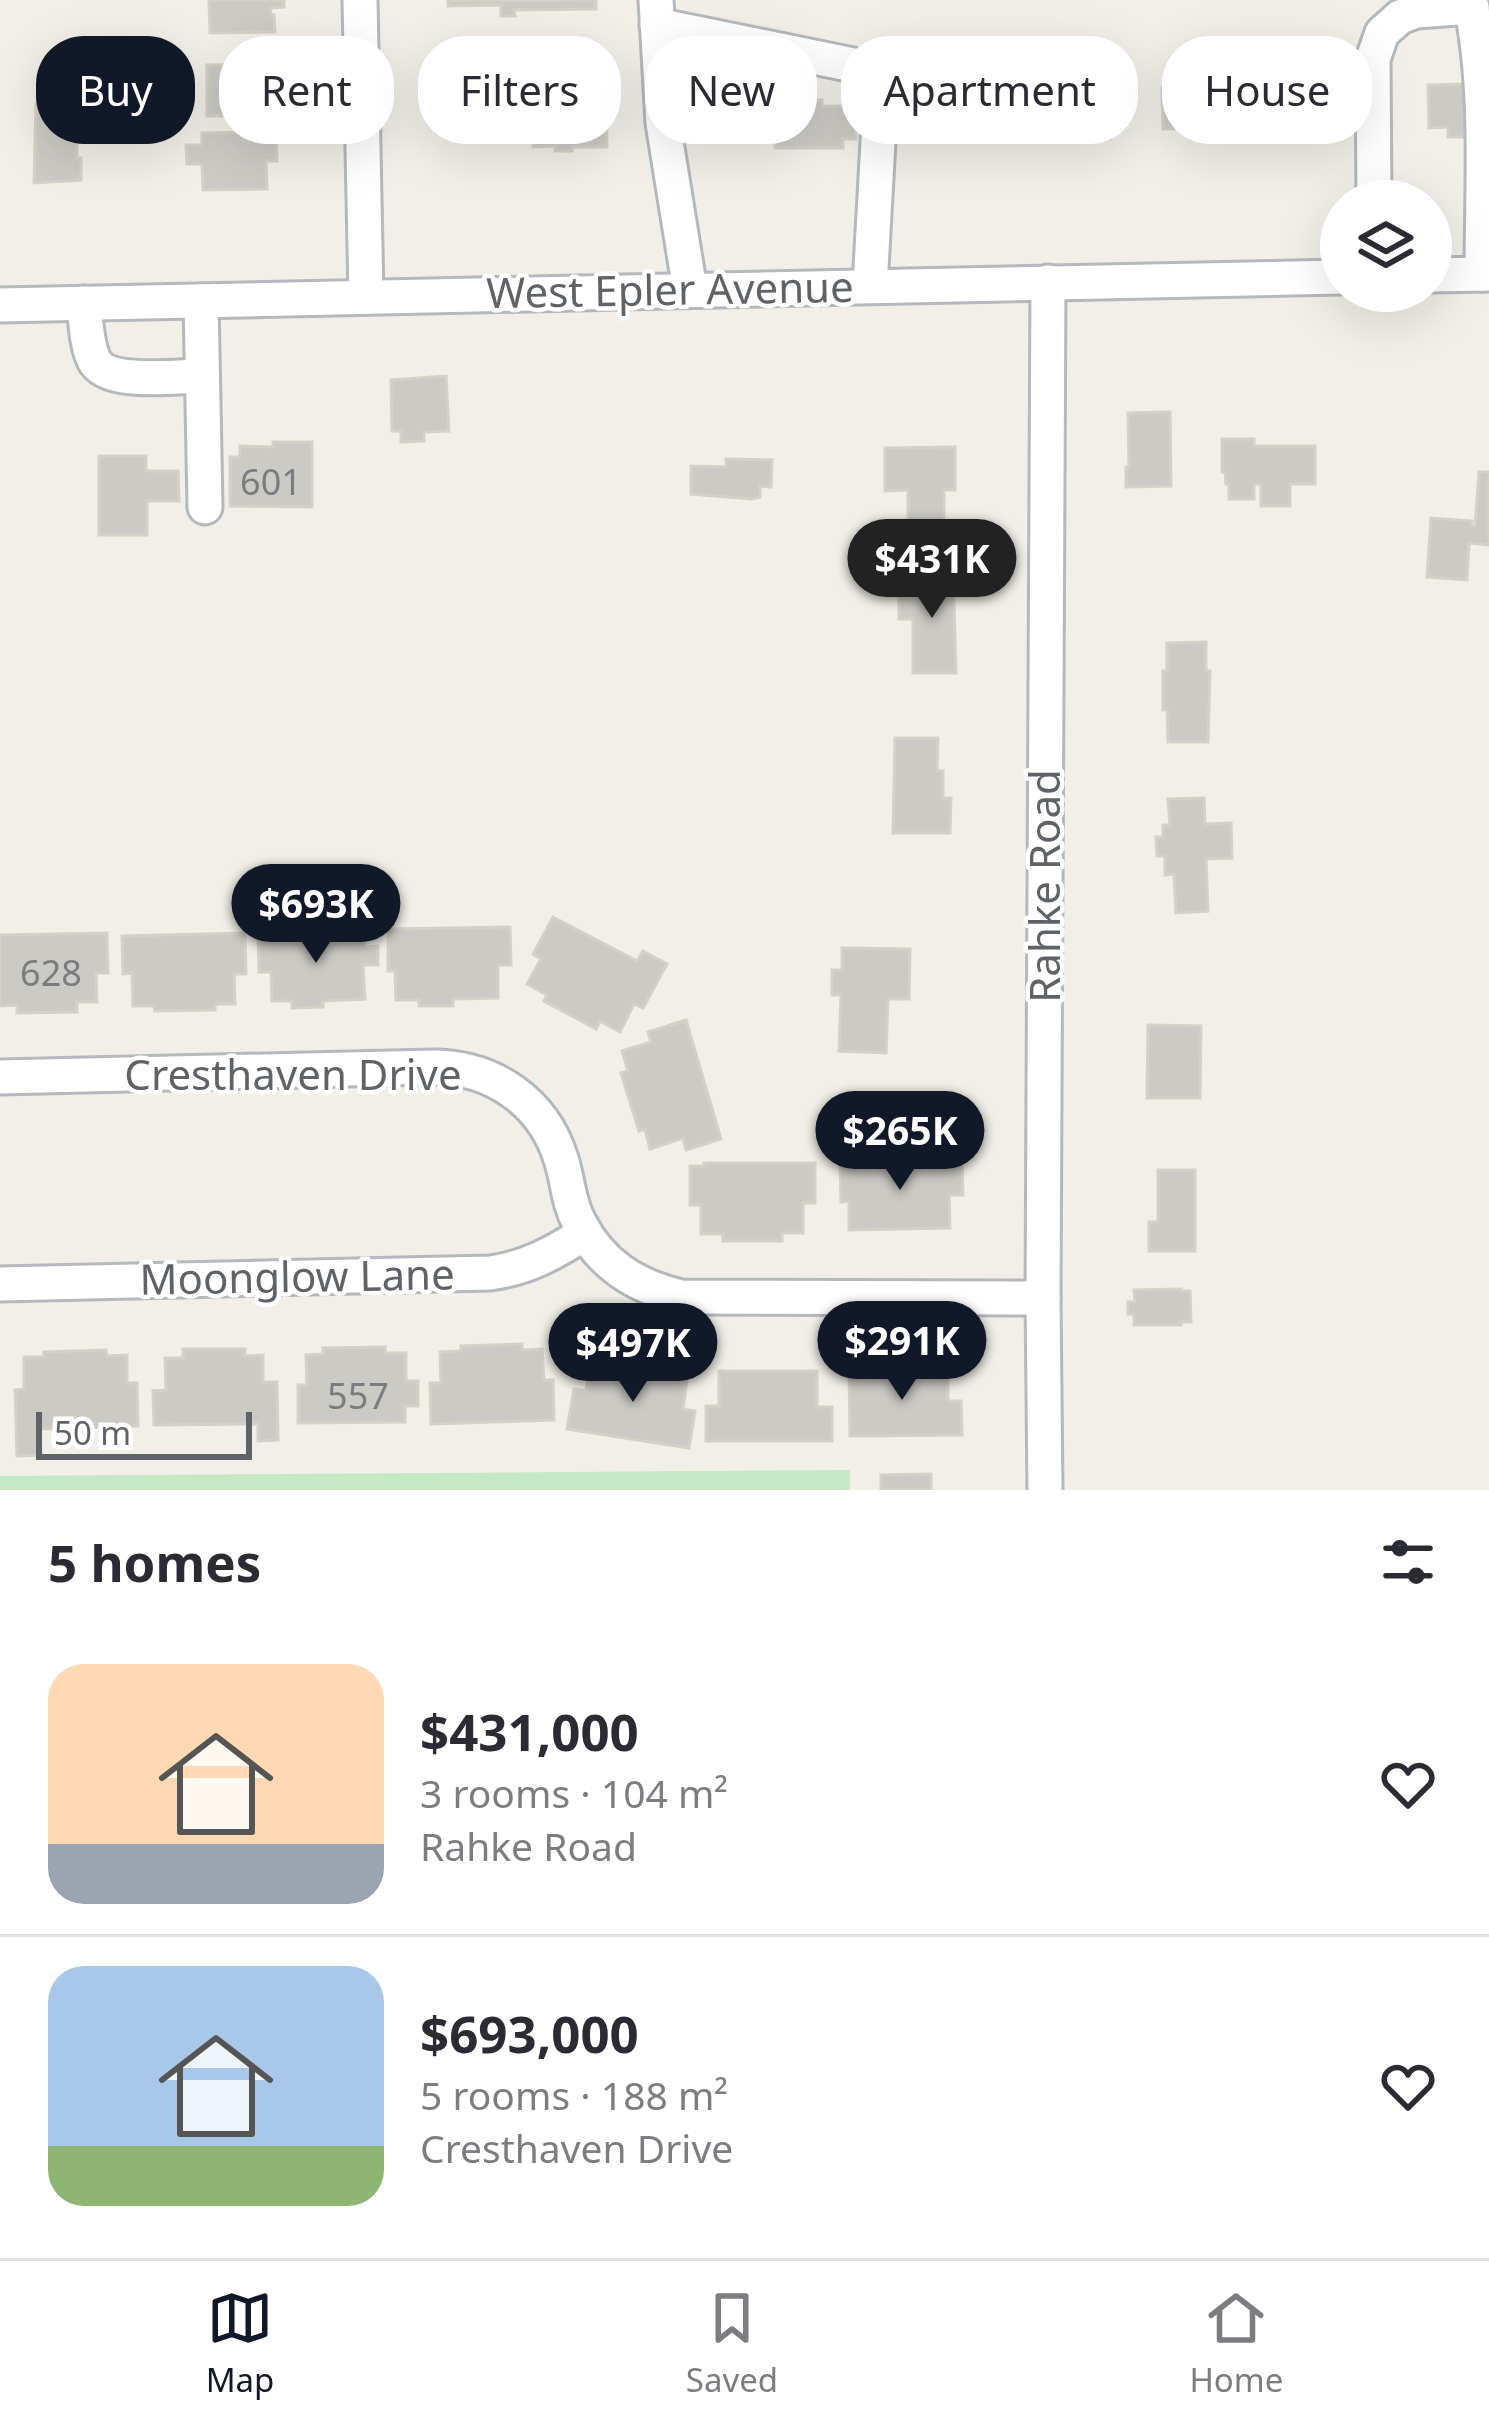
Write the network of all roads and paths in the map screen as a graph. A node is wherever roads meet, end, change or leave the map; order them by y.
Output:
1 (360, 0) edge
2 (1471, 3) edge
3 (657, 12) edge
4 (1374, 180) edge
5 (1485, 274) edge
6 (1452, 275) edge
7 (1320, 277) edge
8 (1048, 282) junction
9 (870, 286) junction
10 (690, 290) junction
11 (366, 297) junction
12 (201, 301) junction
13 (84, 303) junction
14 (0, 305) edge
15 (202, 376) junction
16 (205, 507) dead end
17 (0, 1077) edge
18 (585, 1233) junction
19 (0, 1284) edge
20 (1043, 1298) junction
21 (1045, 1490) edge

1 - 11 street
2 - 4 street
2 - 5 street
3 - 9 street
3 - 10 street
5 - 6 street
7 - 8 street, West Epler Avenue
8 - 9 street, West Epler Avenue
8 - 20 street, Rahke Road
9 - 10 street, West Epler Avenue
10 - 11 street, West Epler Avenue
11 - 12 street, West Epler Avenue
12 - 13 street, West Epler Avenue
12 - 15 street
13 - 14 street, West Epler Avenue
13 - 15 street
15 - 16 street
17 - 18 street, Cresthaven Drive
18 - 19 street, Moonglow Lane
18 - 20 street, Cresthaven Drive
20 - 21 street, Rahke Road

